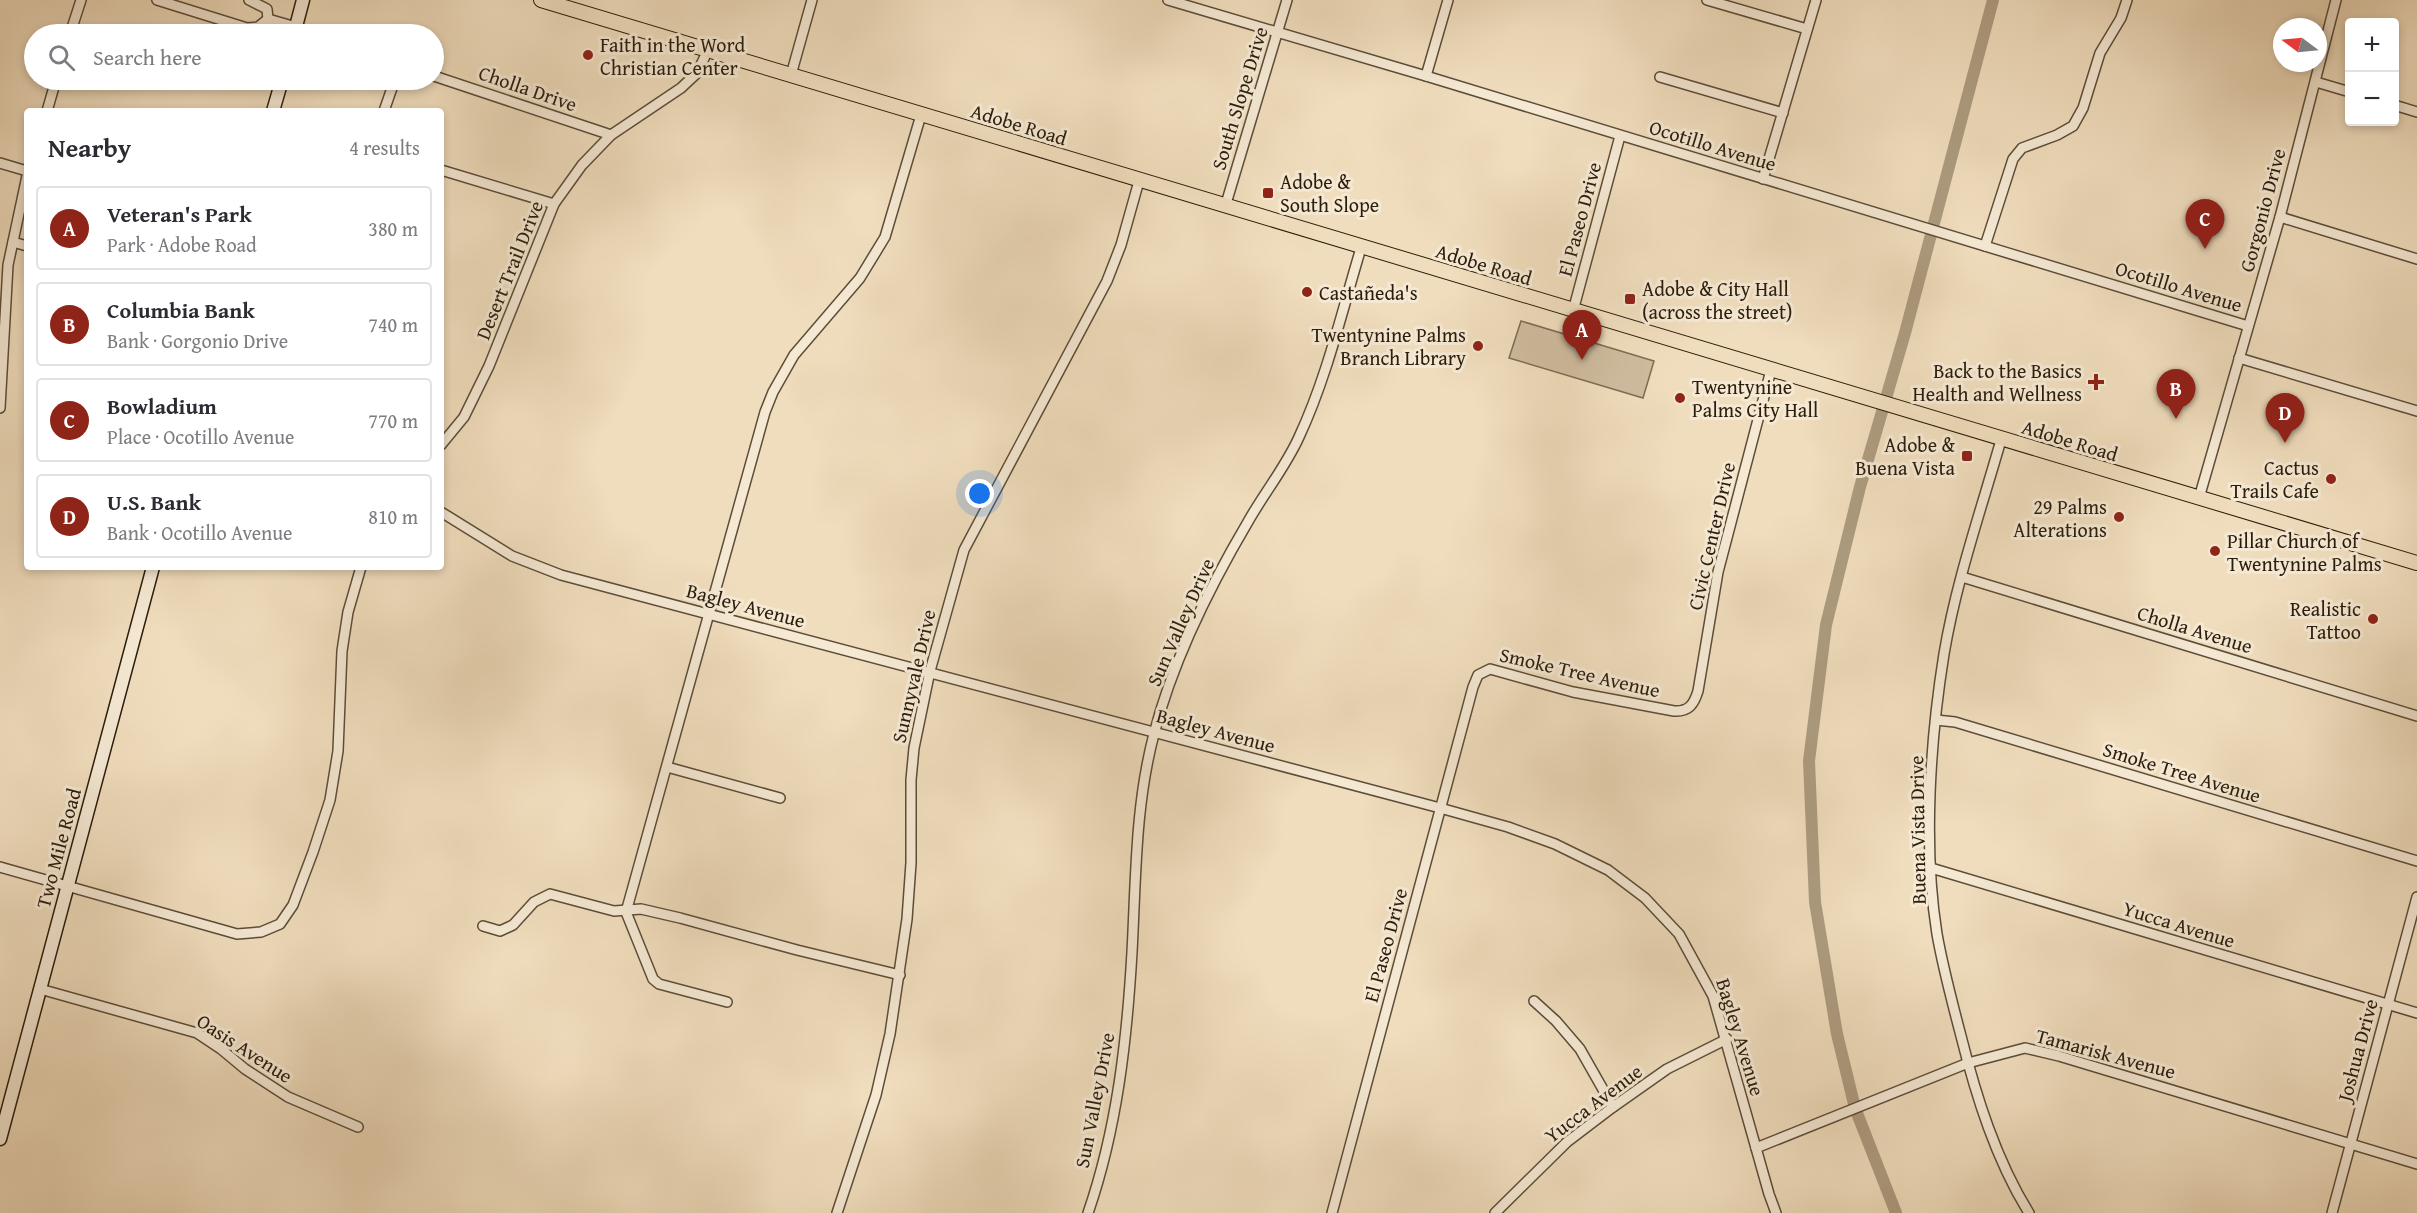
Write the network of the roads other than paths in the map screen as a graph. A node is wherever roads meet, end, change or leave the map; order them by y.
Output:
1 (81, 0) edge
2 (157, 0) edge
3 (249, 0) edge
4 (303, 0) edge
5 (540, 0) edge
6 (812, 0) edge
7 (1168, 0) edge
8 (1287, 0) edge
9 (1448, 0) edge
10 (1707, 0) edge
11 (1816, 0) edge
12 (2127, 0) edge
13 (2336, 0) edge
14 (268, 19) junction
15 (73, 24) edge
16 (234, 24) edge
17 (262, 24) edge
18 (279, 24) edge
19 (297, 24) edge
20 (1807, 29) junction
21 (1277, 33) junction
22 (708, 50) junction
23 (791, 75) junction
24 (1426, 76) junction
25 (1660, 77) dead end
26 (444, 79) edge
27 (2316, 82) junction
28 (53, 90) edge
29 (279, 90) edge
30 (391, 90) edge
31 (2345, 91) edge
32 (2399, 107) edge
33 (47, 108) edge
34 (274, 108) edge
35 (385, 108) edge
36 (2417, 112) edge
37 (1783, 113) junction
38 (921, 115) junction
39 (611, 135) junction
40 (1620, 135) junction
41 (0, 163) edge
42 (24, 170) edge
43 (444, 171) edge
44 (1763, 179) junction
45 (1139, 181) junction
46 (24, 190) edge
47 (554, 204) junction
48 (1225, 207) junction
49 (2280, 217) junction
50 (13, 242) junction
51 (24, 245) edge
52 (1985, 246) junction
53 (1361, 248) junction
54 (2417, 259) edge
55 (1573, 311) junction
56 (2248, 326) junction
57 (2239, 358) junction
58 (1771, 370) junction
59 (0, 408) edge
60 (2417, 411) edge
61 (2001, 440) junction
62 (444, 441) edge
63 (2199, 498) junction
64 (444, 514) edge
65 (2417, 563) edge
66 (152, 570) edge
67 (361, 570) edge
68 (1962, 577) junction
69 (709, 614) junction
70 (930, 671) junction
71 (1473, 687) joint
72 (1688, 709) joint
73 (2417, 716) edge
74 (1936, 720) junction
75 (1154, 733) junction
76 (667, 766) junction
77 (780, 798) dead end
78 (1440, 807) junction
79 (2417, 861) edge
80 (0, 867) edge
81 (1931, 868) junction
82 (68, 887) junction
83 (2417, 897) edge
84 (626, 912) junction
85 (483, 926) dead end
86 (900, 975) junction
87 (40, 988) junction
88 (1534, 1000) dead end
89 (727, 1002) dead end
90 (2388, 1005) junction
91 (2417, 1013) edge
92 (1727, 1040) junction
93 (1968, 1063) junction
94 (1613, 1107) junction
95 (358, 1127) dead end
96 (0, 1139) edge
97 (2351, 1143) junction
98 (1756, 1148) junction
99 (2417, 1164) edge
100 (837, 1213) edge
101 (1088, 1213) edge
102 (1332, 1213) edge
103 (1495, 1213) edge
104 (1776, 1213) edge
105 (2029, 1213) edge
106 (2332, 1213) edge

1 - 15 street
2 - 16 street
3 - 14 street
4 - 19 main road
5 - 22 main road, Adobe Road
6 - 23 street
7 - 21 street, Ocotillo Avenue
8 - 21 street, South Slope Drive
9 - 24 street
10 - 20 street
11 - 20 street
12 - 52 street
13 - 27 street, Gorgonio Drive
14 - 17 street
14 - 18 street
20 - 37 street
21 - 24 street, Ocotillo Avenue
21 - 48 street, South Slope Drive
22 - 23 main road, Adobe Road
22 - 39 street, Desert Trail Drive
23 - 38 main road, Adobe Road
24 - 40 street, Ocotillo Avenue
25 - 37 street
26 - 39 street, Cholla Drive
27 - 31 street
27 - 49 street, Gorgonio Drive
28 - 33 street
29 - 34 main road
30 - 35 street
32 - 36 street
37 - 44 street
38 - 45 main road, Adobe Road
38 - 69 street
39 - 47 street, Desert Trail Drive
40 - 44 street, Ocotillo Avenue
40 - 55 street, El Paseo Drive
41 - 42 street
43 - 47 street
44 - 52 street, Ocotillo Avenue
45 - 48 main road, Adobe Road
45 - 70 street, Sunnyvale Drive
46 - 50 street
47 - 62 street, Desert Trail Drive
48 - 53 main road, Adobe Road
49 - 54 street
49 - 56 street, Gorgonio Drive
50 - 51 street
50 - 59 street
52 - 56 street, Ocotillo Avenue
53 - 55 main road, Adobe Road
53 - 75 street, Sun Valley Drive
55 - 58 main road, Adobe Road
56 - 57 street, Gorgonio Drive
57 - 60 street
57 - 63 street, Gorgonio Drive
58 - 61 main road, Adobe Road
58 - 72 street, Civic Center Drive
61 - 63 main road, Adobe Road
61 - 68 street, Buena Vista Drive
63 - 65 main road, Adobe Road
64 - 69 street, Bagley Avenue
66 - 82 main road, Two Mile Road
67 - 82 street
68 - 73 street, Cholla Avenue
68 - 74 street, Buena Vista Drive
69 - 70 street, Bagley Avenue
69 - 76 street
70 - 75 street, Bagley Avenue
70 - 86 street, Sunnyvale Drive
71 - 72 street, Smoke Tree Avenue
71 - 78 street, El Paseo Drive
74 - 79 street, Smoke Tree Avenue
74 - 81 street, Buena Vista Drive
75 - 78 street, Bagley Avenue
75 - 101 street, Sun Valley Drive
76 - 77 street
76 - 84 street
78 - 92 street, Bagley Avenue
78 - 102 street, El Paseo Drive
80 - 82 street
81 - 90 street, Yucca Avenue
81 - 93 street, Buena Vista Drive
82 - 87 main road, Two Mile Road
83 - 90 street, Joshua Drive
84 - 85 street
84 - 86 street
84 - 89 street
86 - 100 street, Sunnyvale Drive
87 - 95 street, Oasis Avenue
87 - 96 main road, Two Mile Road
88 - 94 street
90 - 91 street, Yucca Avenue
90 - 97 street, Joshua Drive
92 - 94 street, Yucca Avenue
92 - 98 street, Bagley Avenue
93 - 97 street, Tamarisk Avenue
93 - 98 street, Tamarisk Avenue
93 - 105 street, Buena Vista Drive
94 - 103 street, Yucca Avenue
97 - 99 street, Tamarisk Avenue
97 - 106 street, Joshua Drive
98 - 104 street, Bagley Avenue

